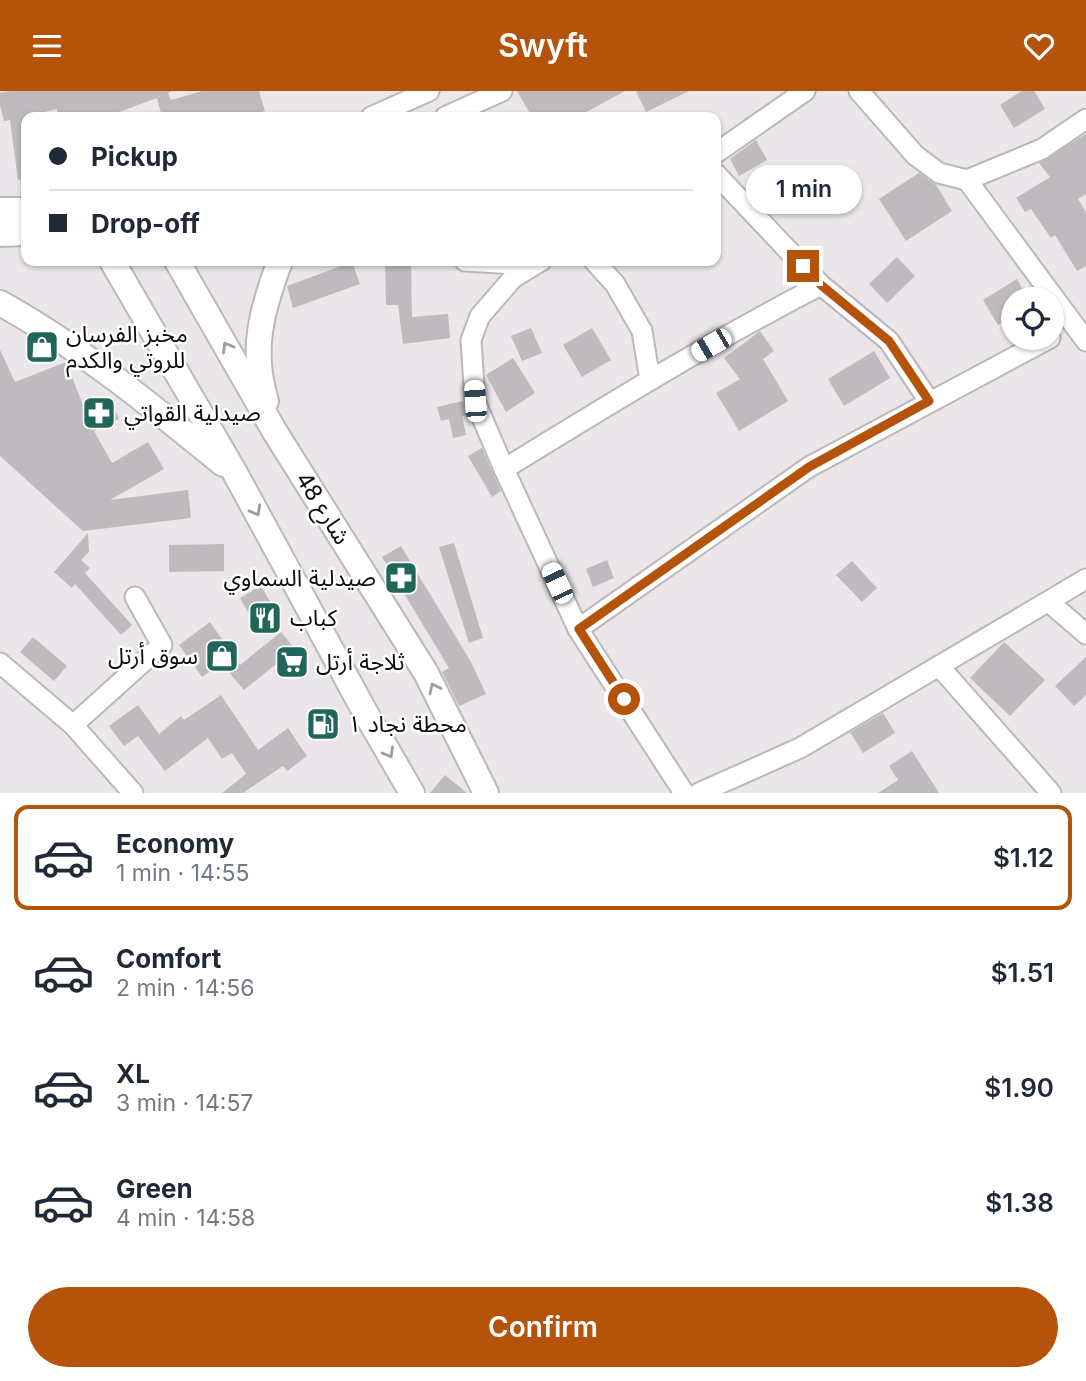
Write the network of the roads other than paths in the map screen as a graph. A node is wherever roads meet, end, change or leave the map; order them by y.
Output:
1 (429, 91) edge
2 (502, 91) edge
3 (806, 91) edge
4 (859, 91) edge
5 (382, 112) edge
6 (456, 112) edge
7 (1086, 119) edge
8 (721, 150) edge
9 (721, 179) edge
10 (967, 180) junction
11 (0, 210) edge
12 (21, 210) edge
13 (21, 233) edge
14 (0, 234) edge
15 (115, 266) edge
16 (180, 266) edge
17 (278, 266) edge
18 (533, 266) edge
19 (599, 266) edge
20 (821, 285) junction
21 (0, 303) edge
22 (1074, 325) junction
23 (1064, 330) edge
24 (1086, 341) edge
25 (1026, 350) edge
26 (650, 380) junction
27 (929, 401) junction
28 (275, 432) junction
29 (504, 469) junction
30 (235, 473) junction
31 (1086, 579) edge
32 (135, 597) dead end
33 (1049, 602) junction
34 (579, 629) junction
35 (1086, 634) edge
36 (0, 663) edge
37 (939, 666) junction
38 (73, 725) junction
39 (1044, 791) edge
40 (133, 793) edge
41 (412, 793) edge
42 (486, 793) edge
43 (684, 793) edge
44 (699, 793) edge

1 - 5 street
2 - 6 street
3 - 8 street
4 - 10 street
7 - 10 street
9 - 20 street
10 - 22 street
11 - 12 main road
13 - 14 main road
15 - 30 main road
28 -> 16 main road, شارع 48
17 - 28 main road
18 - 29 street
19 - 26 street
20 - 26 street
20 - 27 street
21 - 30 main road
22 - 23 street
22 - 24 street
25 - 27 street
26 - 29 street
27 - 34 street
42 -> 28 main road, شارع 48
29 - 34 street
30 -> 41 main road
31 - 33 street
32 - 38 street
33 - 35 street
33 - 37 street
34 - 43 street
36 - 38 street
37 - 39 street
37 - 44 street
38 - 40 street

